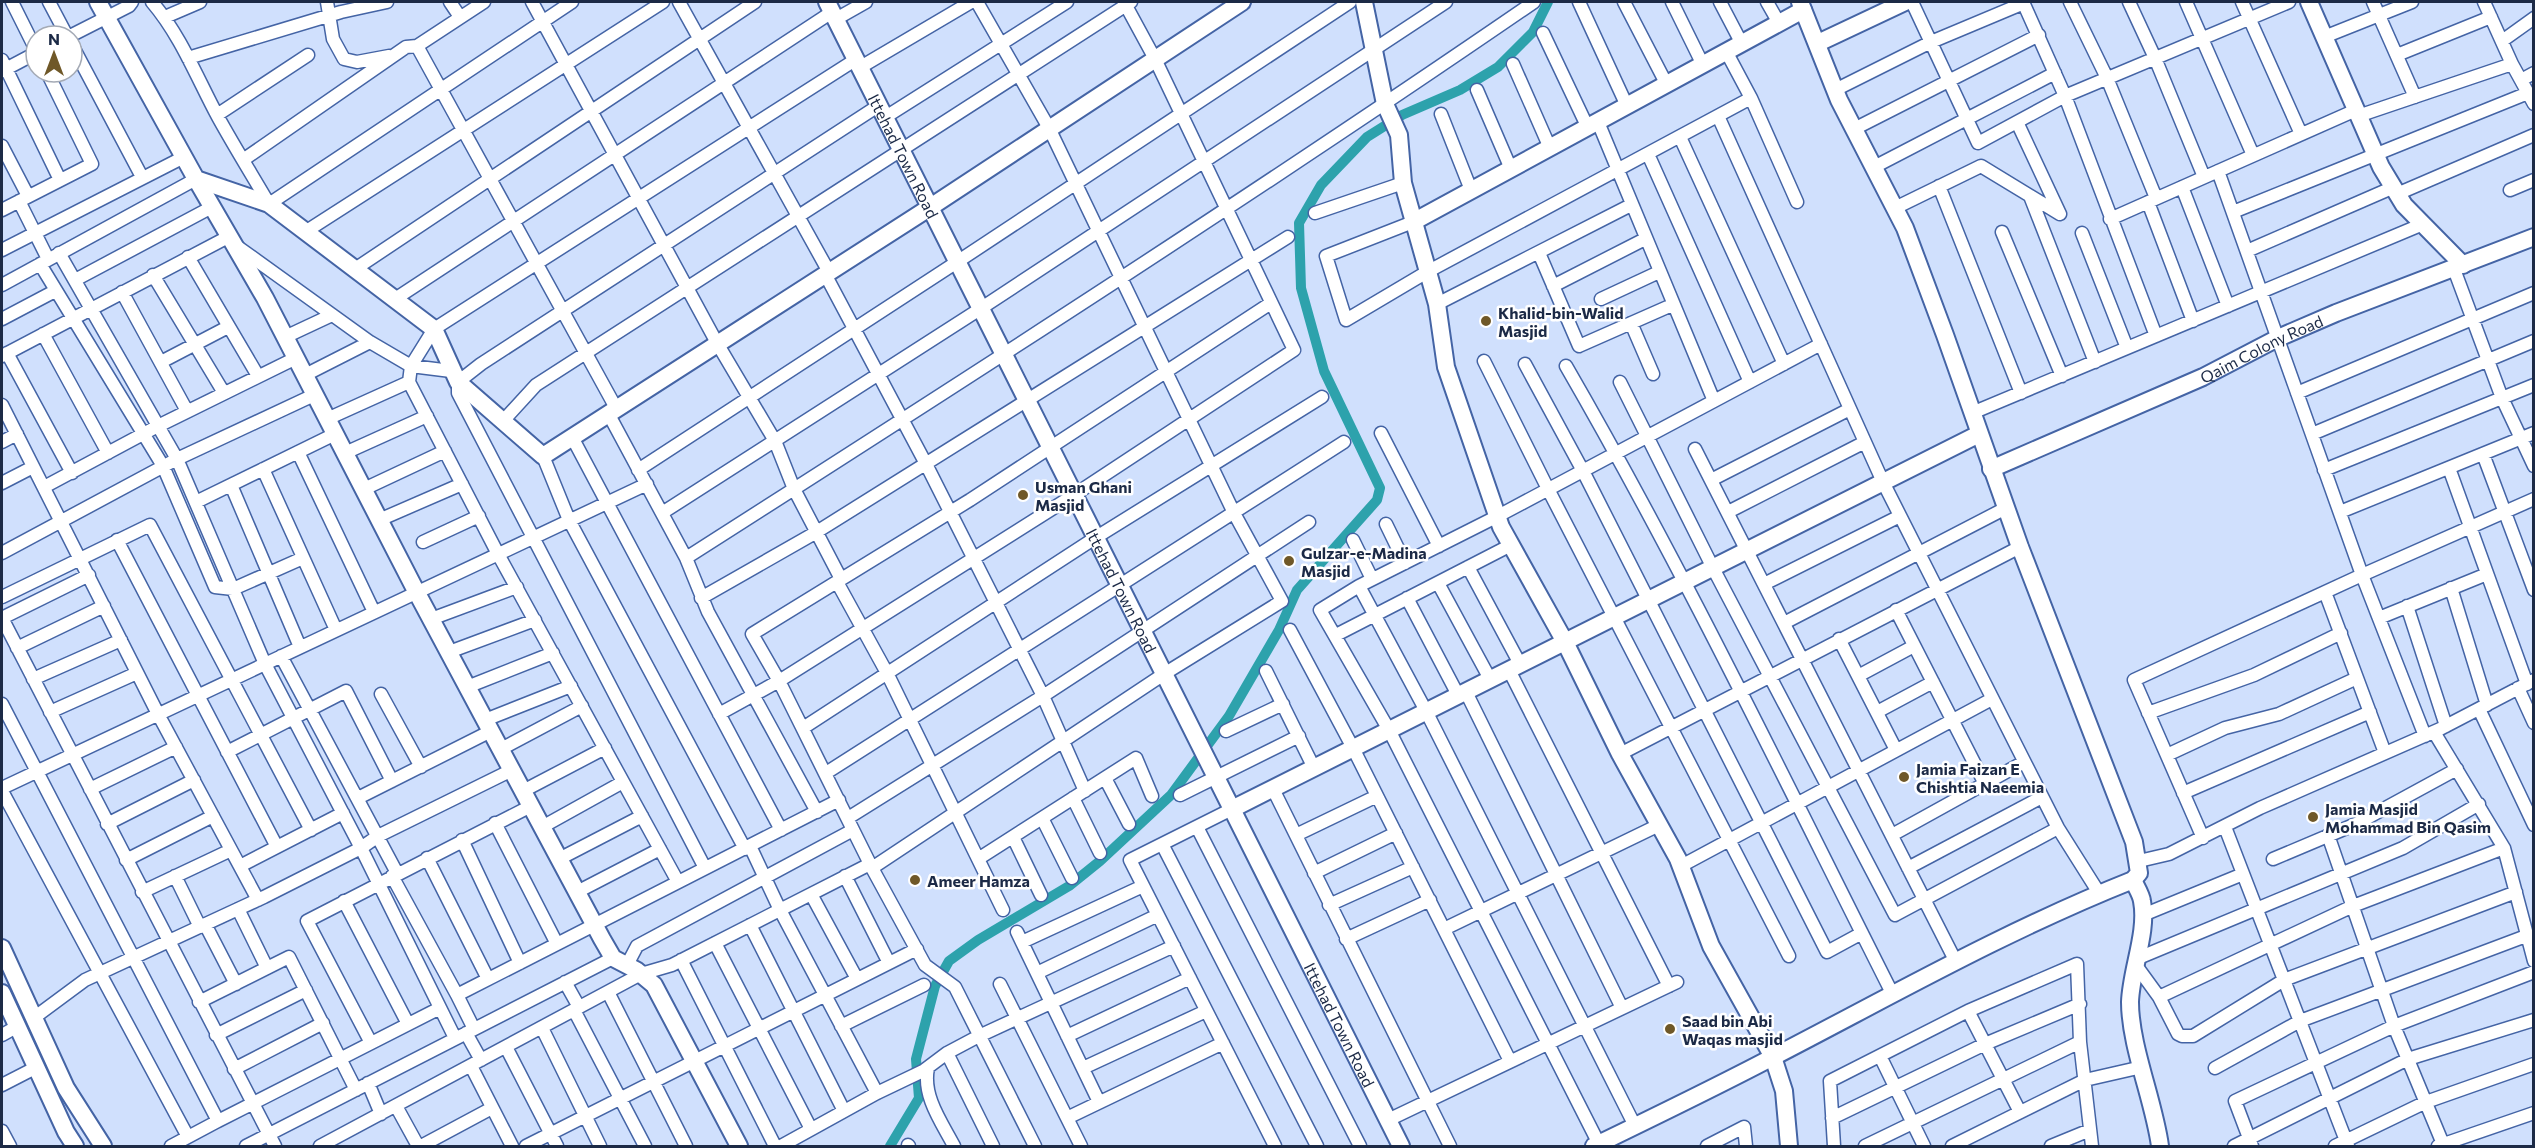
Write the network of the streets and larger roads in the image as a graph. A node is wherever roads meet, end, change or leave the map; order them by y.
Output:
1 (12, 2) edge
2 (49, 2) edge
3 (98, 2) edge
4 (132, 2) edge
5 (152, 2) edge
6 (200, 2) edge
7 (327, 2) edge
8 (387, 2) edge
9 (450, 2) edge
10 (483, 2) edge
11 (532, 2) edge
12 (572, 2) edge
13 (663, 2) edge
14 (679, 2) edge
15 (755, 2) edge
16 (866, 2) edge
17 (971, 2) edge
18 (977, 2) edge
19 (1067, 2) edge
20 (1242, 2) edge
21 (1350, 2) edge
22 (1364, 2) edge
23 (1446, 2) edge
24 (1534, 2) edge
25 (1579, 2) edge
26 (1624, 2) edge
27 (1672, 2) edge
28 (1720, 2) edge
29 (1767, 2) edge
30 (1905, 2) edge
31 (1912, 2) edge
32 (2023, 2) edge
33 (2070, 2) edge
34 (2128, 2) edge
35 (2186, 2) edge
36 (2242, 2) edge
37 (2289, 2) edge
38 (2309, 2) edge
39 (2373, 2) edge
40 (2412, 2) edge
41 (2484, 2) edge
42 (1128, 3) edge
43 (1802, 6) edge
44 (1225, 7) edge
45 (832, 11) edge
46 (330, 15) junction
47 (2379, 15) junction
48 (107, 17) junction
49 (165, 17) junction
50 (460, 17) junction
51 (2491, 17) junction
52 (2250, 18) junction
53 (2534, 18) edge
54 (543, 21) junction
55 (1779, 23) junction
56 (62, 24) edge
57 (24, 27) edge
58 (84, 28) edge
59 (1543, 33) dead end
60 (2039, 35) junction
61 (2324, 37) junction
62 (2203, 38) junction
63 (700, 39) junction
64 (2502, 41) junction
65 (1931, 42) junction
66 (1818, 43) junction
67 (1001, 44) junction
68 (1742, 44) junction
69 (417, 46) junction
70 (1374, 49) junction
71 (1727, 53) junction
72 (308, 55) dead end
73 (395, 55) junction
74 (2397, 55) junction
75 (24, 57) edge
76 (188, 58) junction
77 (2155, 58) junction
78 (1155, 59) junction
79 (566, 64) junction
80 (857, 64) junction
81 (1513, 64) dead end
82 (2512, 64) junction
83 (1703, 65) junction
84 (3, 67) edge
85 (84, 68) edge
86 (2055, 73) junction
87 (2534, 73) edge
88 (1019, 75) junction
89 (2107, 78) junction
90 (2521, 80) junction
91 (1949, 81) junction
92 (724, 83) junction
93 (53, 84) edge
94 (1667, 85) junction
95 (441, 89) junction
96 (1477, 90) dead end
97 (1835, 90) junction
98 (2065, 96) junction
99 (2415, 97) junction
100 (1752, 98) junction
101 (2531, 98) edge
102 (1627, 106) junction
103 (591, 111) junction
104 (1388, 111) junction
105 (881, 112) junction
106 (2357, 113) junction
107 (1181, 114) junction
108 (1441, 114) dead end
109 (217, 115) junction
110 (1718, 116) junction
111 (1967, 119) junction
112 (2017, 122) junction
113 (1593, 125) junction
114 (749, 128) junction
115 (1049, 128) junction
116 (1854, 129) junction
117 (464, 130) junction
118 (2301, 134) junction
119 (2534, 135) edge
120 (1680, 137) junction
121 (2, 146) edge
122 (1550, 148) junction
123 (901, 151) junction
124 (2375, 153) junction
125 (1648, 154) junction
126 (615, 155) junction
127 (2253, 155) junction
128 (184, 157) junction
129 (243, 160) junction
130 (1204, 162) junction
131 (1874, 168) junction
132 (1510, 169) junction
133 (1617, 170) junction
134 (2218, 171) junction
135 (774, 173) junction
136 (142, 177) junction
137 (2204, 177) junction
138 (196, 178) junction
139 (490, 179) junction
140 (60, 180) junction
141 (2534, 180) edge
142 (1076, 183) junction
143 (1403, 183) junction
144 (1939, 186) junction
145 (2182, 187) junction
146 (1471, 190) junction
147 (2396, 190) junction
148 (2510, 190) dead end
149 (2030, 196) junction
150 (638, 198) junction
151 (23, 199) junction
152 (2152, 200) junction
153 (1797, 202) dead end
154 (269, 204) junction
155 (1631, 205) junction
156 (212, 207) junction
157 (929, 207) junction
158 (1226, 208) junction
159 (1894, 208) junction
160 (2, 210) edge
161 (2233, 212) junction
162 (1315, 213) dead end
163 (799, 217) junction
164 (2110, 219) junction
165 (513, 222) junction
166 (1413, 222) junction
167 (2422, 224) junction
168 (1099, 231) junction
169 (305, 232) junction
170 (2002, 232) dead end
171 (35, 233) junction
172 (2082, 233) dead end
173 (1288, 237) dead end
174 (2534, 237) edge
175 (230, 239) junction
176 (1645, 239) junction
177 (663, 244) junction
178 (2, 250) edge
179 (2247, 251) junction
180 (1539, 253) junction
181 (188, 257) junction
182 (49, 258) junction
183 (1251, 261) junction
184 (957, 262) junction
185 (537, 264) junction
186 (2458, 267) junction
187 (355, 269) junction
188 (1427, 272) junction
189 (1659, 272) junction
190 (827, 273) junction
191 (153, 275) junction
192 (1121, 278) junction
193 (75, 280) junction
194 (2, 285) edge
195 (1553, 286) junction
196 (687, 288) junction
197 (55, 291) junction
198 (122, 292) junction
199 (2261, 292) junction
200 (2534, 293) edge
201 (395, 299) junction
202 (1601, 299) dead end
203 (1271, 303) junction
204 (1437, 303) junction
205 (1672, 304) junction
206 (2228, 306) junction
207 (91, 308) junction
208 (980, 309) junction
209 (563, 311) junction
210 (332, 315) junction
211 (71, 318) junction
212 (2, 319) edge
213 (2473, 319) junction
214 (2193, 321) junction
215 (1630, 323) junction
216 (228, 327) junction
217 (855, 328) junction
218 (1145, 328) junction
219 (434, 329) junction
220 (43, 334) junction
221 (2156, 336) junction
222 (285, 337) junction
223 (2278, 338) junction
224 (2534, 341) edge
225 (370, 342) junction
226 (717, 343) junction
227 (195, 344) junction
228 (1821, 344) junction
229 (2127, 348) junction
230 (586, 354) junction
231 (4, 355) edge
232 (1003, 355) junction
233 (296, 358) junction
234 (1484, 360) dead end
235 (2488, 360) junction
236 (161, 362) junction
237 (2095, 362) junction
238 (1525, 364) dead end
239 (1784, 364) junction
240 (411, 366) junction
241 (1566, 366) dead end
242 (1166, 371) junction
243 (879, 374) junction
244 (1653, 374) dead end
245 (305, 375) junction
246 (258, 376) junction
247 (455, 376) junction
248 (2062, 376) junction
249 (409, 382) junction
250 (1620, 382) dead end
251 (1750, 382) junction
252 (2534, 385) edge
253 (224, 393) junction
254 (2021, 393) junction
255 (2297, 393) junction
256 (314, 395) junction
257 (1322, 397) dead end
258 (748, 398) junction
259 (2502, 398) junction
260 (1714, 401) junction
261 (1027, 402) junction
262 (2, 405) edge
263 (1850, 409) junction
264 (187, 411) junction
265 (612, 411) junction
266 (1972, 413) junction
267 (427, 416) junction
268 (327, 419) junction
269 (903, 419) junction
270 (1189, 419) junction
271 (502, 421) junction
272 (158, 426) junction
273 (1381, 433) dead end
274 (2534, 433) edge
275 (17, 434) junction
276 (143, 434) junction
277 (335, 434) junction
278 (1979, 434) junction
279 (2312, 434) junction
280 (1649, 435) junction
281 (572, 437) junction
282 (2521, 438) junction
283 (775, 441) junction
284 (2, 442) edge
285 (1344, 442) dead end
286 (1864, 442) junction
287 (1049, 447) junction
288 (1695, 449) dead end
289 (445, 451) junction
290 (298, 452) junction
291 (108, 453) junction
292 (345, 453) junction
293 (1616, 453) junction
294 (2483, 454) junction
295 (543, 456) junction
296 (177, 459) junction
297 (926, 464) junction
298 (163, 466) junction
299 (1212, 466) junction
300 (2534, 466) edge
301 (33, 467) junction
302 (2449, 468) junction
303 (263, 469) junction
304 (1991, 469) junction
305 (638, 470) junction
306 (2324, 470) junction
307 (1583, 471) junction
308 (72, 473) junction
309 (1711, 480) junction
310 (1883, 482) junction
311 (2, 483) edge
312 (462, 484) junction
313 (646, 484) junction
314 (231, 485) junction
315 (44, 487) junction
316 (363, 489) junction
317 (794, 489) junction
318 (1548, 489) junction
319 (1074, 495) junction
320 (2534, 499) edge
321 (196, 502) junction
322 (607, 502) junction
323 (2006, 508) junction
324 (951, 512) junction
325 (2505, 512) junction
326 (662, 513) junction
327 (1234, 513) junction
328 (1728, 513) junction
329 (2340, 513) junction
330 (479, 516) junction
331 (1498, 516) junction
332 (1900, 516) junction
333 (61, 520) junction
334 (380, 520) junction
335 (570, 520) junction
336 (1310, 522) dead end
337 (1386, 524) dead end
338 (2470, 527) junction
339 (815, 532) junction
340 (532, 538) junction
341 (1095, 538) junction
342 (117, 540) junction
343 (1353, 540) dead end
344 (423, 542) dead end
345 (1510, 545) junction
346 (1439, 546) junction
347 (2020, 547) junction
348 (1747, 550) junction
349 (2, 553) edge
350 (498, 554) junction
351 (1919, 554) junction
352 (1258, 555) junction
353 (80, 558) junction
354 (303, 558) junction
355 (686, 558) junction
356 (972, 559) junction
357 (1405, 563) junction
358 (1468, 567) junction
359 (1713, 568) junction
360 (268, 573) junction
361 (2487, 574) junction
362 (88, 575) junction
363 (2362, 575) junction
364 (1372, 579) junction
365 (839, 581) junction
366 (1684, 582) junction
367 (1438, 583) junction
368 (1764, 584) junction
369 (1120, 586) junction
370 (1359, 586) junction
371 (517, 587) junction
372 (1937, 588) junction
373 (2451, 588) junction
374 (232, 589) junction
375 (2534, 590) edge
376 (2325, 592) junction
377 (417, 593) junction
378 (2, 597) edge
379 (701, 598) junction
380 (1407, 598) junction
381 (1648, 600) junction
382 (995, 603) junction
383 (104, 606) junction
384 (2407, 606) junction
385 (1896, 610) junction
386 (375, 612) junction
387 (1374, 615) junction
388 (1615, 617) junction
389 (2, 618) edge
390 (2379, 618) junction
391 (431, 619) junction
392 (535, 620) junction
393 (1784, 623) junction
394 (864, 627) junction
395 (336, 630) junction
396 (1290, 630) dead end
397 (1143, 632) junction
398 (2341, 633) junction
399 (1336, 635) junction
400 (1839, 639) junction
401 (121, 640) junction
402 (1565, 642) junction
403 (1914, 646) junction
404 (300, 647) junction
405 (17, 648) junction
406 (1020, 650) junction
407 (448, 652) junction
408 (553, 653) junction
409 (281, 656) junction
410 (1802, 658) junction
411 (265, 664) junction
412 (1515, 667) junction
413 (1266, 671) dead end
414 (137, 673) junction
415 (887, 673) junction
416 (1164, 674) junction
417 (1769, 675) junction
418 (1858, 676) junction
419 (2357, 678) junction
420 (33, 679) junction
421 (1490, 679) junction
422 (231, 680) junction
423 (779, 681) junction
424 (1933, 682) junction
425 (2526, 684) edge
426 (571, 686) junction
427 (467, 687) junction
428 (1739, 691) junction
429 (381, 694) dead end
430 (1462, 694) junction
431 (754, 695) junction
432 (197, 696) junction
433 (1043, 696) junction
434 (1992, 699) junction
435 (2, 704) edge
436 (1283, 704) junction
437 (582, 706) junction
438 (2483, 707) junction
439 (310, 710) junction
440 (1704, 710) junction
441 (1426, 711) junction
442 (50, 712) junction
443 (1877, 712) junction
444 (2370, 712) junction
445 (2148, 713) junction
446 (158, 714) junction
447 (719, 714) junction
448 (293, 718) junction
449 (909, 720) junction
450 (1953, 720) junction
451 (2534, 723) edge
452 (488, 726) junction
453 (2446, 726) junction
454 (1671, 727) junction
455 (803, 728) junction
456 (1389, 730) junction
457 (1226, 731) dead end
458 (2430, 734) junction
459 (260, 735) junction
460 (1299, 736) junction
461 (1064, 741) junction
462 (176, 747) junction
463 (605, 748) junction
464 (1353, 748) junction
465 (501, 749) junction
466 (1896, 750) junction
467 (227, 752) junction
468 (2385, 753) junction
469 (72, 754) junction
470 (1620, 754) junction
471 (2167, 755) junction
472 (2024, 762) junction
473 (421, 767) junction
474 (932, 767) junction
475 (1314, 768) junction
476 (2457, 769) junction
477 (512, 770) junction
478 (36, 771) junction
479 (1859, 771) junction
480 (826, 773) junction
481 (1214, 774) junction
482 (1105, 778) junction
483 (194, 780) junction
484 (392, 781) junction
485 (623, 782) junction
486 (1985, 784) junction
487 (1828, 787) junction
488 (2, 789) edge
489 (90, 789) junction
490 (1273, 789) junction
491 (1085, 791) junction
492 (2183, 793) junction
493 (1180, 795) dead end
494 (1152, 796) dead end
495 (1377, 796) junction
496 (2042, 797) junction
497 (358, 798) junction
498 (527, 798) junction
499 (1073, 798) junction
500 (839, 800) junction
501 (1796, 804) junction
502 (2479, 804) junction
503 (1232, 809) junction
504 (817, 812) junction
505 (343, 813) junction
506 (955, 813) junction
507 (213, 816) junction
508 (642, 816) junction
509 (848, 818) junction
510 (1042, 818) junction
511 (495, 823) junction
512 (1761, 823) junction
513 (107, 824) junction
514 (1129, 824) dead end
515 (1659, 825) junction
516 (2534, 825) edge
517 (542, 827) junction
518 (1197, 827) junction
519 (2225, 827) junction
520 (2058, 828) junction
521 (311, 830) junction
522 (781, 830) junction
523 (854, 830) junction
524 (1396, 833) junction
525 (378, 836) junction
526 (1296, 836) junction
527 (1892, 836) junction
528 (2328, 836) junction
529 (1013, 837) junction
530 (2203, 838) junction
531 (462, 840) junction
532 (1729, 840) junction
533 (1162, 844) junction
534 (277, 847) junction
535 (361, 848) junction
536 (748, 848) junction
537 (2504, 848) junction
538 (660, 849) junction
539 (231, 850) junction
540 (1100, 853) dead end
541 (1601, 853) junction
542 (427, 858) junction
543 (559, 859) junction
544 (978, 859) junction
545 (2273, 859) dead end
546 (126, 860) junction
547 (2139, 861) junction
548 (240, 866) junction
549 (871, 866) junction
550 (1681, 866) junction
551 (1413, 867) junction
552 (705, 868) junction
553 (1908, 868) junction
554 (1314, 873) junction
555 (1556, 874) junction
556 (2243, 874) junction
557 (2342, 874) junction
558 (395, 875) junction
559 (175, 876) junction
560 (845, 876) junction
561 (765, 877) junction
562 (1072, 878) dead end
563 (2133, 880) junction
564 (678, 882) junction
565 (378, 883) junction
566 (1143, 886) junction
567 (142, 892) junction
568 (577, 892) junction
569 (2516, 892) junction
570 (1518, 893) junction
571 (2099, 893) junction
572 (811, 894) junction
573 (1041, 895) dead end
574 (1924, 899) junction
575 (258, 900) junction
576 (1430, 900) junction
577 (344, 902) junction
578 (1329, 905) junction
579 (2353, 906) junction
580 (238, 909) junction
581 (2257, 909) junction
582 (780, 910) junction
583 (1003, 910) dead end
584 (1481, 911) junction
585 (1158, 915) junction
586 (2143, 915) junction
587 (203, 925) junction
588 (595, 925) junction
589 (750, 925) junction
590 (1444, 929) junction
591 (1862, 933) junction
592 (2526, 936) junction
593 (1346, 939) junction
594 (167, 942) junction
595 (715, 943) junction
596 (557, 944) junction
597 (2270, 945) junction
598 (1174, 946) junction
599 (2, 948) edge
600 (2367, 948) junction
601 (916, 949) junction
602 (2532, 955) edge
603 (1789, 956) dead end
604 (132, 958) junction
605 (681, 960) junction
606 (1955, 960) junction
607 (620, 962) junction
608 (2136, 962) junction
609 (520, 963) junction
610 (889, 963) junction
611 (267, 968) junction
612 (2534, 972) edge
613 (1037, 973) junction
614 (99, 974) junction
615 (641, 974) junction
616 (1190, 978) junction
617 (488, 979) junction
618 (857, 979) junction
619 (2284, 980) junction
620 (565, 982) junction
621 (236, 984) junction
622 (1000, 984) dead end
623 (924, 985) dead end
624 (2381, 989) junction
625 (306, 990) junction
626 (608, 992) junction
627 (1892, 993) junction
628 (2, 995) edge
629 (457, 995) junction
630 (825, 995) junction
631 (2159, 998) junction
632 (199, 1002) junction
633 (1051, 1003) junction
634 (2080, 1004) junction
635 (440, 1008) junction
636 (1622, 1008) junction
637 (577, 1009) junction
638 (794, 1011) junction
639 (1206, 1011) junction
640 (1968, 1011) junction
641 (35, 1017) junction
642 (1017, 1018) junction
643 (2534, 1020) edge
644 (2300, 1021) junction
645 (322, 1023) junction
646 (408, 1024) junction
647 (18, 1026) junction
648 (841, 1026) junction
649 (1584, 1026) junction
650 (2394, 1026) junction
651 (542, 1028) junction
652 (759, 1029) junction
653 (465, 1033) junction
654 (2, 1035) edge
655 (216, 1035) junction
656 (979, 1036) junction
657 (1067, 1036) junction
658 (2080, 1042) junction
659 (371, 1043) junction
660 (1223, 1043) junction
661 (1548, 1043) junction
662 (1985, 1044) junction
663 (725, 1046) junction
664 (506, 1047) junction
665 (947, 1053) junction
666 (1880, 1056) junction
667 (1773, 1057) junction
668 (340, 1059) junction
669 (2408, 1059) junction
670 (1510, 1061) junction
671 (694, 1062) junction
672 (2316, 1062) junction
673 (476, 1063) junction
674 (2534, 1064) edge
675 (37, 1067) junction
676 (2142, 1067) junction
677 (234, 1068) junction
678 (1083, 1068) junction
679 (2215, 1068) dead end
680 (925, 1070) junction
681 (2002, 1079) junction
682 (2085, 1080) junction
683 (654, 1082) junction
684 (368, 1083) junction
685 (2, 1085) edge
686 (1896, 1088) junction
687 (356, 1090) junction
688 (881, 1091) junction
689 (620, 1099) junction
690 (2330, 1099) junction
691 (1427, 1101) junction
692 (1100, 1102) junction
693 (2426, 1102) junction
694 (252, 1103) junction
695 (396, 1106) junction
696 (492, 1108) junction
697 (844, 1111) junction
698 (2020, 1112) junction
699 (2534, 1113) edge
700 (381, 1114) junction
701 (585, 1117) junction
702 (1066, 1118) junction
703 (1832, 1118) junction
704 (1388, 1120) junction
705 (218, 1121) junction
706 (1913, 1123) junction
707 (1635, 1126) junction
708 (811, 1129) junction
709 (2090, 1130) junction
710 (2, 1131) edge
711 (551, 1134) junction
712 (268, 1135) junction
713 (188, 1137) junction
714 (2250, 1143) edge
715 (1597, 1145) edge
716 (2343, 1145) edge
717 (2440, 1145) edge
718 (10, 1146) edge
719 (75, 1146) edge
720 (103, 1146) edge
721 (171, 1146) edge
722 (246, 1146) edge
723 (275, 1146) edge
724 (321, 1146) edge
725 (420, 1146) edge
726 (512, 1146) edge
727 (526, 1146) edge
728 (557, 1146) edge
729 (600, 1146) edge
730 (645, 1146) edge
731 (686, 1146) edge
732 (739, 1146) edge
733 (776, 1146) edge
734 (781, 1146) edge
735 (954, 1146) edge
736 (993, 1146) edge
737 (1035, 1146) edge
738 (1081, 1146) edge
739 (1275, 1146) edge
740 (1317, 1146) edge
741 (1360, 1146) edge
742 (1401, 1146) edge
743 (1450, 1146) edge
744 (1707, 1146) edge
745 (1746, 1146) edge
746 (1789, 1146) edge
747 (1834, 1146) edge
748 (1865, 1146) edge
749 (1924, 1146) edge
750 (1952, 1146) edge
751 (2051, 1146) edge
752 (2092, 1146) edge
753 (2160, 1146) edge
754 (2234, 1146) edge

1 - 57 street
2 - 56 street
3 - 48 street
4 - 48 street
5 - 49 street
6 - 49 street
7 - 46 street
8 - 46 street
9 - 50 street
10 - 50 street
11 - 54 street
12 - 54 street
13 - 79 street
14 - 63 street
15 - 63 street
16 - 45 street
17 - 80 street
18 - 67 street
19 - 67 street
20 - 44 street
21 - 107 street
22 - 70 street
23 - 70 street
24 - 104 street
25 - 102 street
26 - 94 street
27 - 83 street
28 - 68 street
29 - 55 street
30 - 66 street
31 - 65 street
32 - 60 street
32 - 65 street
33 - 89 street
34 - 77 street
35 - 62 street
36 - 52 street
37 - 52 street
38 - 61 street
39 - 47 street
40 - 47 street
41 - 51 street
42 - 78 street
42 - 88 street
43 - 55 street
43 - 66 street
44 - 78 street
45 - 80 street, Ittehad Town Road
45 - 92 street
46 - 73 street
46 - 76 street
47 - 61 street
47 - 74 street
48 - 58 street
48 - 128 street
49 - 76 street
50 - 69 street
51 - 64 street
51 - 74 street
52 - 62 street
52 - 118 street
53 - 64 street
54 - 79 street
54 - 95 street
55 - 68 street
59 - 113 street
60 - 86 street
60 - 91 street
61 - 106 street
62 - 77 street
62 - 127 street
63 - 92 street
63 - 103 street
64 - 82 street
65 - 91 street
65 - 97 street
66 - 97 street
67 - 88 street
67 - 105 street
68 - 71 street
69 - 73 street
69 - 95 street
70 - 104 street
70 - 130 street
71 - 83 street
71 - 100 street
72 - 109 street
73 - 129 street
74 - 99 street
75 - 84 street
76 - 109 street
77 - 89 street
77 - 137 street
78 - 107 street
78 - 115 street
79 - 103 street
79 - 117 street
80 - 105 street, Ittehad Town Road
80 - 114 street
81 - 122 street
82 - 90 street
82 - 99 street
83 - 94 street
84 - 140 street
85 - 136 street
86 - 98 street
86 - 111 street
87 - 90 street
88 - 115 street
88 - 123 street
89 - 98 street
89 - 152 street
90 - 101 street
91 - 111 street
91 - 116 street
92 - 114 street
92 - 126 street
93 - 140 street
94 - 102 street
95 - 117 street
95 - 154 street
96 - 132 street
97 - 116 street
98 - 112 street
98 - 164 street
99 - 106 street
100 - 110 street
100 - 153 street
101 - 124 street
102 - 113 street
103 - 126 street
103 - 139 street
104 - 143 street
104 - 158 street
105 - 123 street, Ittehad Town Road
105 - 135 street
106 - 118 street
106 - 124 street
107 - 130 street
107 - 142 street
108 - 146 street
109 - 129 street
110 - 120 street
110 - 228 street
111 - 112 street
111 - 131 street
112 - 149 street
113 - 122 street
113 - 133 street
114 - 135 street
114 - 150 street
115 - 142 street
115 - 157 street
116 - 131 street
117 - 139 street
117 - 169 street
118 - 127 street
119 - 147 street
120 - 125 street
120 - 239 street
121 - 151 street
122 - 132 street
123 - 157 street, Ittehad Town Road
123 - 163 street
124 - 147 street
124 - 161 street
125 - 133 street
125 - 251 street
126 - 150 street
126 - 165 street
127 - 134 street
128 - 136 street
128 - 138 street
129 - 154 street
130 - 158 street
130 - 168 street
131 - 159 street
132 - 146 street
133 - 155 street
133 - 188 street
134 - 137 street
134 - 161 street
135 - 163 street
135 - 177 street
136 - 171 street
137 - 145 street
138 - 154 street
138 - 156 street
138 - 182 street
139 - 165 street
139 - 187 street
140 - 151 street
141 - 148 street
142 - 168 street
142 - 184 street
143 - 162 street
143 - 166 street
144 - 149 street
144 - 159 street
144 - 254 street
145 - 152 street
145 - 206 street
146 - 166 street
147 - 167 street
147 - 179 street
149 - 237 street
150 - 177 street
150 - 185 street
151 - 160 street
151 - 171 street
152 - 164 street
152 - 214 street
154 - 169 street
155 - 176 street
155 - 180 street
156 - 175 street
156 - 193 street
157 - 184 street, Ittehad Town Road
157 - 190 street
158 - 183 street
158 - 192 street
159 - 266 street
161 - 179 street
163 - 190 street
163 - 196 street
164 - 221 street
165 - 185 street
165 - 201 street
166 - 188 street
166 - 188 street
167 - 186 street
167 - 199 street
168 - 192 street
168 - 208 street
169 - 187 street
170 - 248 street
171 - 178 street
171 - 182 street
172 - 229 street
173 - 183 street
174 - 186 street, Qaim Colony Road
175 - 181 street
175 - 210 street
175 - 222 street
176 - 189 street
176 - 195 street
177 - 196 street
177 - 209 street
179 - 199 street
180 - 195 street
180 - 204 street
181 - 191 street
181 - 216 street
182 - 193 street
182 - 194 street
182 - 197 street
183 - 203 street
183 - 218 street
184 - 208 street, Ittehad Town Road
184 - 217 street
185 - 209 street
185 - 219 street
186 - 213 street
186 - 223 street, Qaim Colony Road
187 - 201 street
188 - 204 street
189 - 202 street
189 - 205 street
190 - 217 street
190 - 226 street
191 - 198 street
191 - 227 street
192 - 218 street
192 - 232 street
193 - 207 street
195 - 215 street
196 - 226 street
196 - 230 street
197 - 211 street
197 - 212 street
198 - 207 street
198 - 236 street
199 - 206 street
199 - 223 street
200 - 213 street
201 - 219 street
203 - 242 street
203 - 270 street
204 - 331 street
205 - 215 street
205 - 260 street
206 - 214 street
207 - 211 street
207 - 272 street
208 - 232 street, Ittehad Town Road
208 - 243 street
209 - 230 street
209 - 247 street
210 - 222 street
210 - 225 street
211 - 220 street
211 - 276 street
213 - 235 street
213 - 255 street
214 - 221 street
215 - 244 street
216 - 227 street
216 - 246 street
217 - 243 street
217 - 258 street
218 - 242 street
218 - 261 street
219 - 240 street
219 - 247 street
220 - 231 street
220 - 291 street
221 - 229 street
222 - 233 street
223 - 255 street
223 - 304 street, Qaim Colony Road
224 - 235 street
225 - 240 street
225 - 245 street
226 - 258 street
226 - 265 street
227 - 236 street
227 - 253 street
228 - 239 street
228 - 263 street
229 - 237 street
230 - 265 street
230 - 271 street
231 - 308 street
232 - 261 street, Ittehad Town Road
232 - 269 street
233 - 245 street
233 - 246 street
234 - 318 street
235 - 259 street
235 - 279 street
236 - 264 street
237 - 248 street
238 - 307 street
239 - 251 street
240 - 247 street
240 - 249 street
241 - 293 street
242 - 270 street
242 - 287 street
243 - 269 street
243 - 283 street
245 - 256 street
246 - 253 street
247 - 271 street
247 - 340 street
248 - 254 street
249 - 267 street
249 - 268 street
250 - 280 street
251 - 260 street
252 - 259 street
253 - 264 street
254 - 266 street
255 - 279 street
256 - 268 street
256 - 296 street
257 - 299 street
258 - 283 street
258 - 305 street
259 - 282 street
259 - 306 street
260 - 280 street
261 - 287 street, Ittehad Town Road
261 - 297 street
262 - 275 street
263 - 286 street
263 - 309 street
264 - 272 street
265 - 281 street
265 - 305 street
266 - 278 street
267 - 289 street
267 - 292 street
268 - 277 street
269 - 297 street
269 - 317 street
270 - 299 street
270 - 319 street
271 - 295 street
272 - 276 street
272 - 296 street
273 - 346 street
274 - 282 street
275 - 284 street
275 - 301 street
276 - 291 street
276 - 298 street
277 - 290 street
277 - 292 street
278 - 304 street
278 - 310 street
279 - 306 street
280 - 293 street
280 - 359 street
281 - 295 street
281 - 322 street
282 - 294 street
282 - 300 street
283 - 317 street
283 - 326 street
285 - 327 street
286 - 310 street
286 - 328 street
287 - 319 street, Ittehad Town Road
287 - 324 street
288 - 309 street
289 - 312 street
289 - 316 street
290 - 303 street
290 - 386 street
291 - 308 street
292 - 316 street
293 - 307 street
293 - 366 street
294 - 302 street
294 - 325 street
295 - 335 street
296 - 298 street
296 - 321 street
297 - 324 street
297 - 339 street
298 - 333 street
298 - 374 street
299 - 327 street
299 - 341 street
301 - 311 street
301 - 315 street
302 - 329 street
302 - 338 street
303 - 314 street
303 - 354 street
304 - 323 street
305 - 313 street
306 - 329 street
307 - 318 street
307 - 381 street
308 - 315 street
309 - 328 street
310 - 332 street
310 - 348 street
312 - 330 street
312 - 334 street
313 - 322 street
313 - 326 street
314 - 321 street
314 - 360 street
315 - 333 street
316 - 334 street
317 - 339 street
317 - 355 street
318 - 331 street
318 - 388 street
319 - 341 street, Ittehad Town Road
319 - 356 street
320 - 325 street
321 - 374 street
322 - 335 street
322 - 447 street
323 - 347 street
323 - 351 street
324 - 356 street
324 - 365 street
325 - 338 street
325 - 375 street
326 - 355 street
327 - 352 street
327 - 369 street
328 - 348 street
329 - 363 street
330 - 344 street
330 - 350 street
331 - 345 street
331 - 346 street
332 - 351 street
332 - 368 street
333 - 349 street
333 - 353 street
334 - 377 street
335 - 340 street
335 - 536 street
336 - 352 street
337 - 357 street
338 - 361 street
338 - 363 street
339 - 365 street
339 - 379 street
340 - 350 street
340 - 552 street
341 - 369 street, Ittehad Town Road
341 - 382 street
342 - 353 street
342 - 422 street
342 - 432 street
343 - 364 street
345 - 358 street
345 - 402 street
346 - 357 street
347 - 372 street
347 - 547 street
348 - 359 street
348 - 368 street
350 - 371 street
350 - 377 street
351 - 372 street
351 - 393 street
352 - 397 street
352 - 416 street
353 - 362 street
353 - 378 street
354 - 360 street
354 - 395 street
355 - 379 street
356 - 382 street
356 - 394 street
357 - 364 street
358 - 367 street
358 - 412 street
359 - 366 street
359 - 417 street
360 - 374 street
360 - 404 street
361 - 373 street
361 - 425 street
362 - 383 street
362 - 389 street
363 - 376 street
363 - 390 street
364 - 370 street
365 - 394 street
365 - 423 street
366 - 381 street
366 - 428 street
367 - 380 street
367 - 421 street
368 - 393 street
369 - 397 street, Ittehad Town Road
369 - 406 street
370 - 387 street
370 - 399 street
371 - 391 street
371 - 392 street
372 - 385 street
372 - 434 street
373 - 384 street
373 - 438 street
374 - 411 street
376 - 398 street
376 - 445 street
377 - 386 street
377 - 391 street
379 - 431 street
380 - 387 street
380 - 430 street
381 - 388 street
381 - 440 street
382 - 406 street
382 - 415 street
383 - 401 street
383 - 405 street
384 - 390 street
384 - 453 street
385 - 400 street
385 - 403 street
386 - 395 street
387 - 399 street
387 - 441 street
388 - 402 street
388 - 454 street
389 - 405 street
390 - 458 street
391 - 407 street
392 - 407 street
392 - 408 street
393 - 410 street
394 - 415 street
394 - 423 street
395 - 404 street
396 - 464 street
397 - 416 street, Ittehad Town Road
397 - 433 street
398 - 419 street
398 - 445 street
399 - 456 street
400 - 410 street
400 - 418 street
401 - 414 street
401 - 420 street
402 - 412 street
402 - 470 street
403 - 418 street
403 - 424 street
404 - 409 street
405 - 420 street
406 - 433 street
406 - 449 street
407 - 427 street
408 - 426 street
408 - 427 street
409 - 411 street
409 - 439 street
410 - 417 street
410 - 479 street
411 - 422 street
411 - 448 street
412 - 421 street
412 - 541 street
413 - 436 street
414 - 442 street
414 - 446 street
415 - 449 street
415 - 455 street
416 - 461 street
416 - 481 street, Ittehad Town Road
417 - 428 street
417 - 487 street
418 - 443 street
419 - 444 street
419 - 471 street
420 - 442 street
421 - 430 street
422 - 432 street
422 - 459 street
423 - 431 street
423 - 455 street
424 - 443 street
424 - 450 street
425 - 438 street
425 - 451 street
426 - 437 street
426 - 452 street
427 - 452 street
428 - 440 street
428 - 501 street
429 - 473 street
430 - 441 street
430 - 555 street
431 - 447 street
431 - 504 street
432 - 446 street
432 - 467 street
433 - 461 street
433 - 474 street
434 - 450 street
434 - 472 street
435 - 478 street
436 - 457 street
436 - 460 street
437 - 463 street
437 - 465 street
438 - 453 street
438 - 516 street
439 - 448 street
439 - 484 street
439 - 497 street
440 - 454 street
440 - 512 street
441 - 456 street
441 - 570 street
442 - 469 street
443 - 466 street
444 - 468 street
444 - 492 street
445 - 471 street
446 - 462 street
446 - 469 street
447 - 522 street
448 - 459 street
448 - 505 street
449 - 474 street
449 - 480 street
450 - 466 street
450 - 486 street
452 - 465 street
452 - 473 street
453 - 458 street
454 - 470 street
454 - 532 street
455 - 480 street
456 - 464 street
456 - 584 street
458 - 468 street
458 - 476 street
459 - 467 street
459 - 521 street
460 - 475 street
460 - 481 street
461 - 491 street
461 - 506 street
462 - 483 street
462 - 489 street
463 - 485 street
463 - 498 street
464 - 475 street
464 - 495 street
465 - 477 street
466 - 479 street
467 - 534 street
468 - 519 street
469 - 478 street
469 - 489 street
470 - 515 street
471 - 492 street
472 - 486 street
472 - 496 street
473 - 484 street
474 - 506 street
474 - 509 street
475 - 490 street
476 - 502 street
476 - 528 street
477 - 498 street
477 - 525 street
478 - 488 street
478 - 604 street
479 - 487 street
479 - 527 street
480 - 500 street
481 - 493 street
481 - 503 street, Ittehad Town Road
482 - 491 street
482 - 494 street
482 - 514 street
483 - 507 street
483 - 513 street
484 - 497 street
485 - 508 street
485 - 517 street
486 - 527 street
487 - 501 street
487 - 574 street
488 - 614 street
489 - 513 street
490 - 503 street
490 - 526 street
491 - 499 street
492 - 530 street
495 - 524 street
495 - 526 street
496 - 520 street
496 - 553 street
497 - 525 street
498 - 511 street
498 - 517 street
499 - 510 street
499 - 540 street
500 - 504 street
500 - 509 street
501 - 512 street
501 - 591 street
502 - 537 street
502 - 557 street
503 - 518 street
503 - 704 street, Ittehad Town Road
504 - 522 street
505 - 521 street
505 - 535 street
506 - 544 street
506 - 549 street
507 - 539 street
507 - 546 street
508 - 538 street
508 - 543 street
509 - 523 street
510 - 529 street
510 - 562 street
511 - 531 street
511 - 596 street
512 - 532 street
512 - 591 street
513 - 546 street
515 - 541 street
515 - 550 street
517 - 543 street
518 - 533 street
518 - 741 street
519 - 530 street
519 - 556 street
520 - 571 street
520 - 574 street
521 - 534 street
522 - 536 street
523 - 549 street
523 - 561 street
524 - 551 street
524 - 554 street
525 - 535 street
525 - 558 street
526 - 554 street
527 - 553 street
528 - 545 street
528 - 557 street
529 - 544 street
529 - 573 street
530 - 547 street
531 - 542 street
531 - 609 street
532 - 550 street
532 - 603 street
533 - 566 street
533 - 740 street
534 - 548 street
535 - 565 street
535 - 575 street
536 - 552 street
536 - 561 street
537 - 569 street
537 - 579 street
538 - 564 street
538 - 568 street
539 - 548 street
539 - 559 street
541 - 555 street
541 - 636 street
542 - 558 street
542 - 617 street
543 - 568 street
544 - 583 street
546 - 567 street
547 - 563 street
548 - 575 street
549 - 560 street
549 - 601 street
550 - 667 street
551 - 576 street
551 - 578 street
552 - 564 street
553 - 574 street
554 - 578 street
555 - 570 street
555 - 636 street
556 - 581 street
556 - 586 street
557 - 579 street
557 - 581 street
558 - 565 street
558 - 629 street
559 - 567 street
559 - 587 street
560 - 572 street
560 - 610 street
561 - 582 street
561 - 607 street
563 - 571 street
563 - 586 street
564 - 588 street
565 - 577 street
565 - 635 street
566 - 585 street
566 - 613 street
567 - 594 street
568 - 588 street
569 - 592 street
569 - 600 street
570 - 584 street
570 - 649 street
571 - 606 street
572 - 582 street
572 - 618 street
574 - 606 street
575 - 580 street
576 - 590 street
576 - 593 street
577 - 646 street
577 - 659 street
578 - 593 street
579 - 597 street
579 - 600 street
580 - 587 street
580 - 611 street
581 - 597 street
581 - 608 street
582 - 589 street
582 - 630 street
584 - 590 street
584 - 661 street
585 - 598 street
585 - 613 street
586 - 608 street
587 - 594 street
587 - 621 street
588 - 596 street
588 - 607 street
589 - 595 street
589 - 638 street
590 - 670 street
591 - 627 street
592 - 602 street
592 - 624 street
593 - 691 street
594 - 604 street
594 - 632 street
595 - 605 street
595 - 652 street
596 - 609 street
597 - 619 street
597 - 631 street
598 - 616 street
598 - 633 street
599 - 641 street
600 - 619 street
600 - 624 street
601 - 610 street
601 - 656 street
604 - 614 street
604 - 705 street
605 - 615 street
605 - 663 street
606 - 627 street
607 - 615 street
607 - 620 street
608 - 631 street
608 - 676 street
609 - 617 street
610 - 618 street
611 - 621 street
611 - 625 street
612 - 650 street
613 - 633 street
614 - 641 street
614 - 713 street
615 - 626 street
615 - 671 street
616 - 639 street
616 - 657 street
617 - 629 street
618 - 630 street
619 - 631 street
619 - 644 street
620 - 637 street
620 - 653 street
621 - 632 street
622 - 642 street
623 - 648 street
624 - 644 street
624 - 650 street
625 - 645 street
625 - 655 street
626 - 637 street
626 - 683 street
627 - 667 street
628 - 647 street
629 - 653 street
630 - 638 street
630 - 648 street
632 - 655 street
633 - 642 street
633 - 657 street
634 - 640 street
634 - 658 street
634 - 662 street
635 - 646 street
635 - 653 street
636 - 649 street
637 - 651 street
637 - 689 street
638 - 652 street
638 - 697 street
639 - 660 street
639 - 678 street
640 - 662 street
640 - 666 street
641 - 720 street
642 - 656 street
642 - 702 street
643 - 669 street
644 - 672 street
644 - 679 street
645 - 668 street
645 - 677 street
646 - 659 street
647 - 654 street
647 - 675 street
648 - 688 street
649 - 661 street
649 - 707 street
650 - 669 street
650 - 672 street
651 - 664 street
651 - 701 street
652 - 663 street
652 - 708 street
653 - 673 street
653 - 684 street
655 - 677 street
656 - 665 street
656 - 737 street
657 - 678 street
658 - 681 street
658 - 682 street
659 - 668 street
660 - 692 street
660 - 739 street
661 - 670 street
661 - 715 street
662 - 681 street
662 - 686 street
663 - 671 street
663 - 733 street
664 - 673 street
664 - 711 street
665 - 680 street
665 - 736 street
666 - 686 street
666 - 703 street
667 - 707 street
667 - 746 street
668 - 687 street
668 - 694 street
669 - 690 street
669 - 693 street
670 - 691 street
671 - 683 street
671 - 732 street
672 - 690 street
672 - 714 street
673 - 695 street
673 - 696 street
674 - 693 street
675 - 685 street
675 - 719 street
676 - 682 street
676 - 753 street
677 - 694 street
678 - 692 street
680 - 688 street
680 - 735 street
681 - 698 street
681 - 706 street
682 - 698 street
682 - 709 street
683 - 689 street
683 - 731 street
684 - 687 street
684 - 700 street
686 - 703 street
686 - 706 street
687 - 712 street
688 - 697 street
689 - 701 street
689 - 730 street
690 - 714 street
690 - 716 street
691 - 704 street
691 - 743 street
692 - 702 street
693 - 716 street
693 - 717 street
694 - 705 street
694 - 712 street
695 - 700 street
695 - 725 street
696 - 725 street
696 - 726 street
697 - 708 street
698 - 750 street
699 - 717 street
700 - 724 street
701 - 711 street
701 - 729 street
702 - 738 street
703 - 747 street
704 - 742 street, Ittehad Town Road
705 - 713 street
706 - 748 street
706 - 749 street
707 - 715 street
708 - 734 street
709 - 751 street
709 - 752 street
710 - 718 street
711 - 727 street
711 - 728 street
712 - 722 street
712 - 723 street
713 - 721 street
714 - 754 street
744 - 745 street

